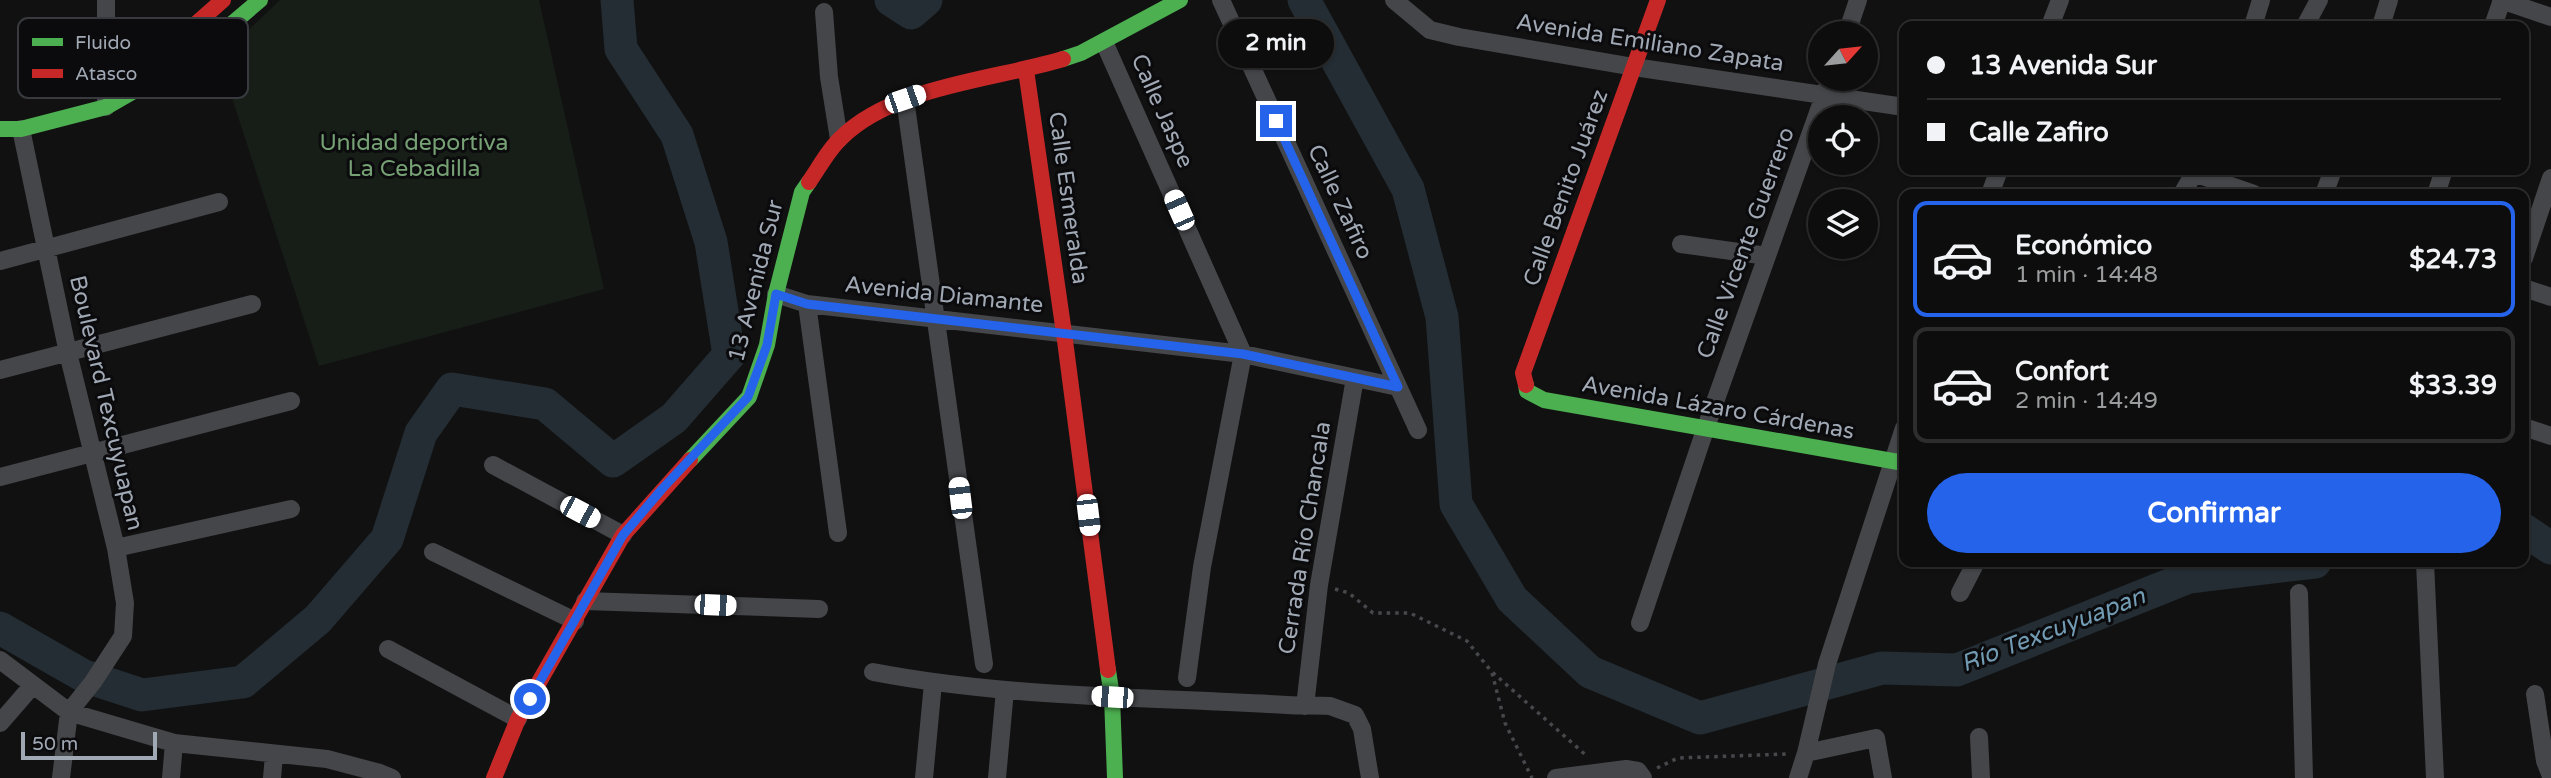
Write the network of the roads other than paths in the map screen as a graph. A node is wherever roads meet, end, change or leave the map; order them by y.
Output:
1 (106, 0) edge
2 (223, 0) edge
3 (260, 0) edge
4 (1180, 0) edge
5 (1220, 0) edge
6 (1394, 0) edge
7 (1658, 0) edge
8 (1858, 0) edge
9 (2060, 0) edge
10 (2261, 0) edge
11 (2319, 0) edge
12 (2389, 0) edge
13 (2501, 0) edge
14 (824, 12) dead end
15 (2551, 17) edge
16 (106, 18) edge
17 (203, 18) edge
18 (239, 18) edge
19 (1851, 21) edge
20 (2052, 21) edge
21 (2255, 21) edge
22 (2308, 21) edge
23 (2383, 21) edge
24 (2495, 21) edge
25 (1104, 41) junction
26 (1634, 67) junction
27 (1026, 70) junction
28 (1808, 85) edge
29 (1826, 91) edge
30 (1842, 91) edge
31 (106, 98) edge
32 (122, 98) edge
33 (905, 99) junction
34 (1899, 106) edge
35 (106, 107) junction
36 (0, 129) edge
37 (21, 129) junction
38 (839, 139) junction
39 (2205, 175) edge
40 (2551, 178) edge
41 (2242, 189) edge
42 (219, 202) dead end
43 (2529, 243) edge
44 (1681, 244) dead end
45 (45, 250) junction
46 (1767, 256) junction
47 (0, 261) edge
48 (2529, 290) edge
49 (776, 294) junction
50 (2551, 297) edge
51 (252, 304) dead end
52 (807, 304) junction
53 (937, 317) junction
54 (1064, 333) junction
55 (68, 354) junction
56 (1243, 354) junction
57 (0, 370) edge
58 (1355, 378) junction
59 (1398, 387) junction
60 (1527, 391) joint
61 (291, 401) dead end
62 (2529, 429) edge
63 (1418, 430) dead end
64 (1705, 430) junction
65 (2551, 436) edge
66 (93, 454) junction
67 (1898, 462) edge
68 (493, 466) dead end
69 (0, 477) edge
70 (291, 509) dead end
71 (838, 533) dead end
72 (623, 535) junction
73 (116, 548) junction
74 (433, 552) dead end
75 (1973, 567) edge
76 (2425, 567) edge
77 (1960, 593) dead end
78 (2299, 593) dead end
79 (585, 601) junction
80 (819, 609) dead end
81 (575, 621) junction
82 (1640, 623) dead end
83 (388, 649) dead end
84 (0, 660) edge
85 (984, 664) dead end
86 (873, 672) dead end
87 (1187, 678) dead end
88 (933, 683) junction
89 (33, 685) junction
90 (1005, 690) junction
91 (2535, 694) dead end
92 (1112, 697) junction
93 (1305, 706) junction
94 (69, 712) junction
95 (518, 719) junction
96 (0, 723) edge
97 (1979, 737) dead end
98 (174, 743) junction
99 (1806, 753) junction
100 (274, 755) junction
101 (1640, 774) edge
102 (384, 776) edge
103 (2551, 776) edge
104 (61, 778) edge
105 (171, 778) edge
106 (272, 778) edge
107 (494, 778) edge
108 (924, 778) edge
109 (997, 778) edge
110 (1115, 778) edge
111 (1370, 778) edge
112 (1556, 778) edge
113 (1798, 778) edge
114 (1883, 778) edge
115 (1981, 778) edge
116 (2305, 778) edge
117 (2435, 778) edge

1 - 16 street
2 - 17 street
3 - 18 street
4 - 25 street, 13 Avenida Sur
5 - 59 street, Calle Zafiro
6 - 26 street, Avenida Emiliano Zapata
7 - 26 street, Calle Benito Juárez
8 - 19 street
9 - 20 street
10 - 21 street
11 - 22 street
12 - 23 street
13 - 15 street
13 - 24 street
14 - 38 street
25 - 27 street, 13 Avenida Sur
25 - 56 street, Calle Jaspe
26 - 28 street, Avenida Emiliano Zapata
26 - 60 street, Calle Benito Juárez
27 - 33 street, 13 Avenida Sur
27 - 54 street, Calle Esmeralda
29 - 46 street, Calle Vicente Guerrero
30 - 34 street, Avenida Emiliano Zapata
31 - 35 street
32 - 35 street
33 - 38 street, 13 Avenida Sur
33 - 53 street
35 - 37 street
36 - 37 street
37 - 45 street, Boulevard Texcuyuapan
38 - 49 street, 13 Avenida Sur
39 - 41 street
40 - 43 street
42 - 45 street
44 - 46 street
45 - 47 street
45 - 55 street, Boulevard Texcuyuapan
46 - 64 street, Calle Vicente Guerrero
48 - 50 street
49 - 52 street, Avenida Diamante
49 - 72 street, 13 Avenida Sur
51 - 55 street
52 - 53 street, Avenida Diamante
52 - 71 street
53 - 54 street, Avenida Diamante
53 - 85 street
54 - 56 street, Avenida Diamante
54 - 92 street, Calle Esmeralda
55 - 57 street
55 - 66 street, Boulevard Texcuyuapan
56 - 58 street, Avenida Diamante
56 - 87 street
58 - 59 street, Avenida Diamante
58 - 93 street, Cerrada Río Chancala
59 - 63 street, Calle Zafiro
60 - 64 street, Avenida Lázaro Cárdenas
61 - 66 street
62 - 65 street
64 - 67 street, Avenida Lázaro Cárdenas
64 - 82 street, Calle Vicente Guerrero
66 - 69 street
66 - 73 street, Boulevard Texcuyuapan
67 - 99 street
68 - 72 street
70 - 73 street
72 - 79 street, 13 Avenida Sur
73 - 94 street, Boulevard Texcuyuapan
74 - 81 street
75 - 77 street
76 - 117 street
78 - 116 street
79 - 80 street
79 - 81 street, 13 Avenida Sur
81 - 95 street, 13 Avenida Sur
83 - 95 street
84 - 89 street
86 - 88 street
88 - 90 street
88 - 108 street
89 - 94 street
89 - 96 street
90 - 92 street
90 - 109 street
91 - 103 street
92 - 93 street
92 - 110 street, Calle Esmeralda
93 - 111 street
94 - 98 street
94 - 104 street
95 - 107 street, 13 Avenida Sur
97 - 115 street
98 - 100 street
98 - 105 street
99 - 113 street
99 - 114 street
100 - 102 street
100 - 106 street
101 - 112 street

